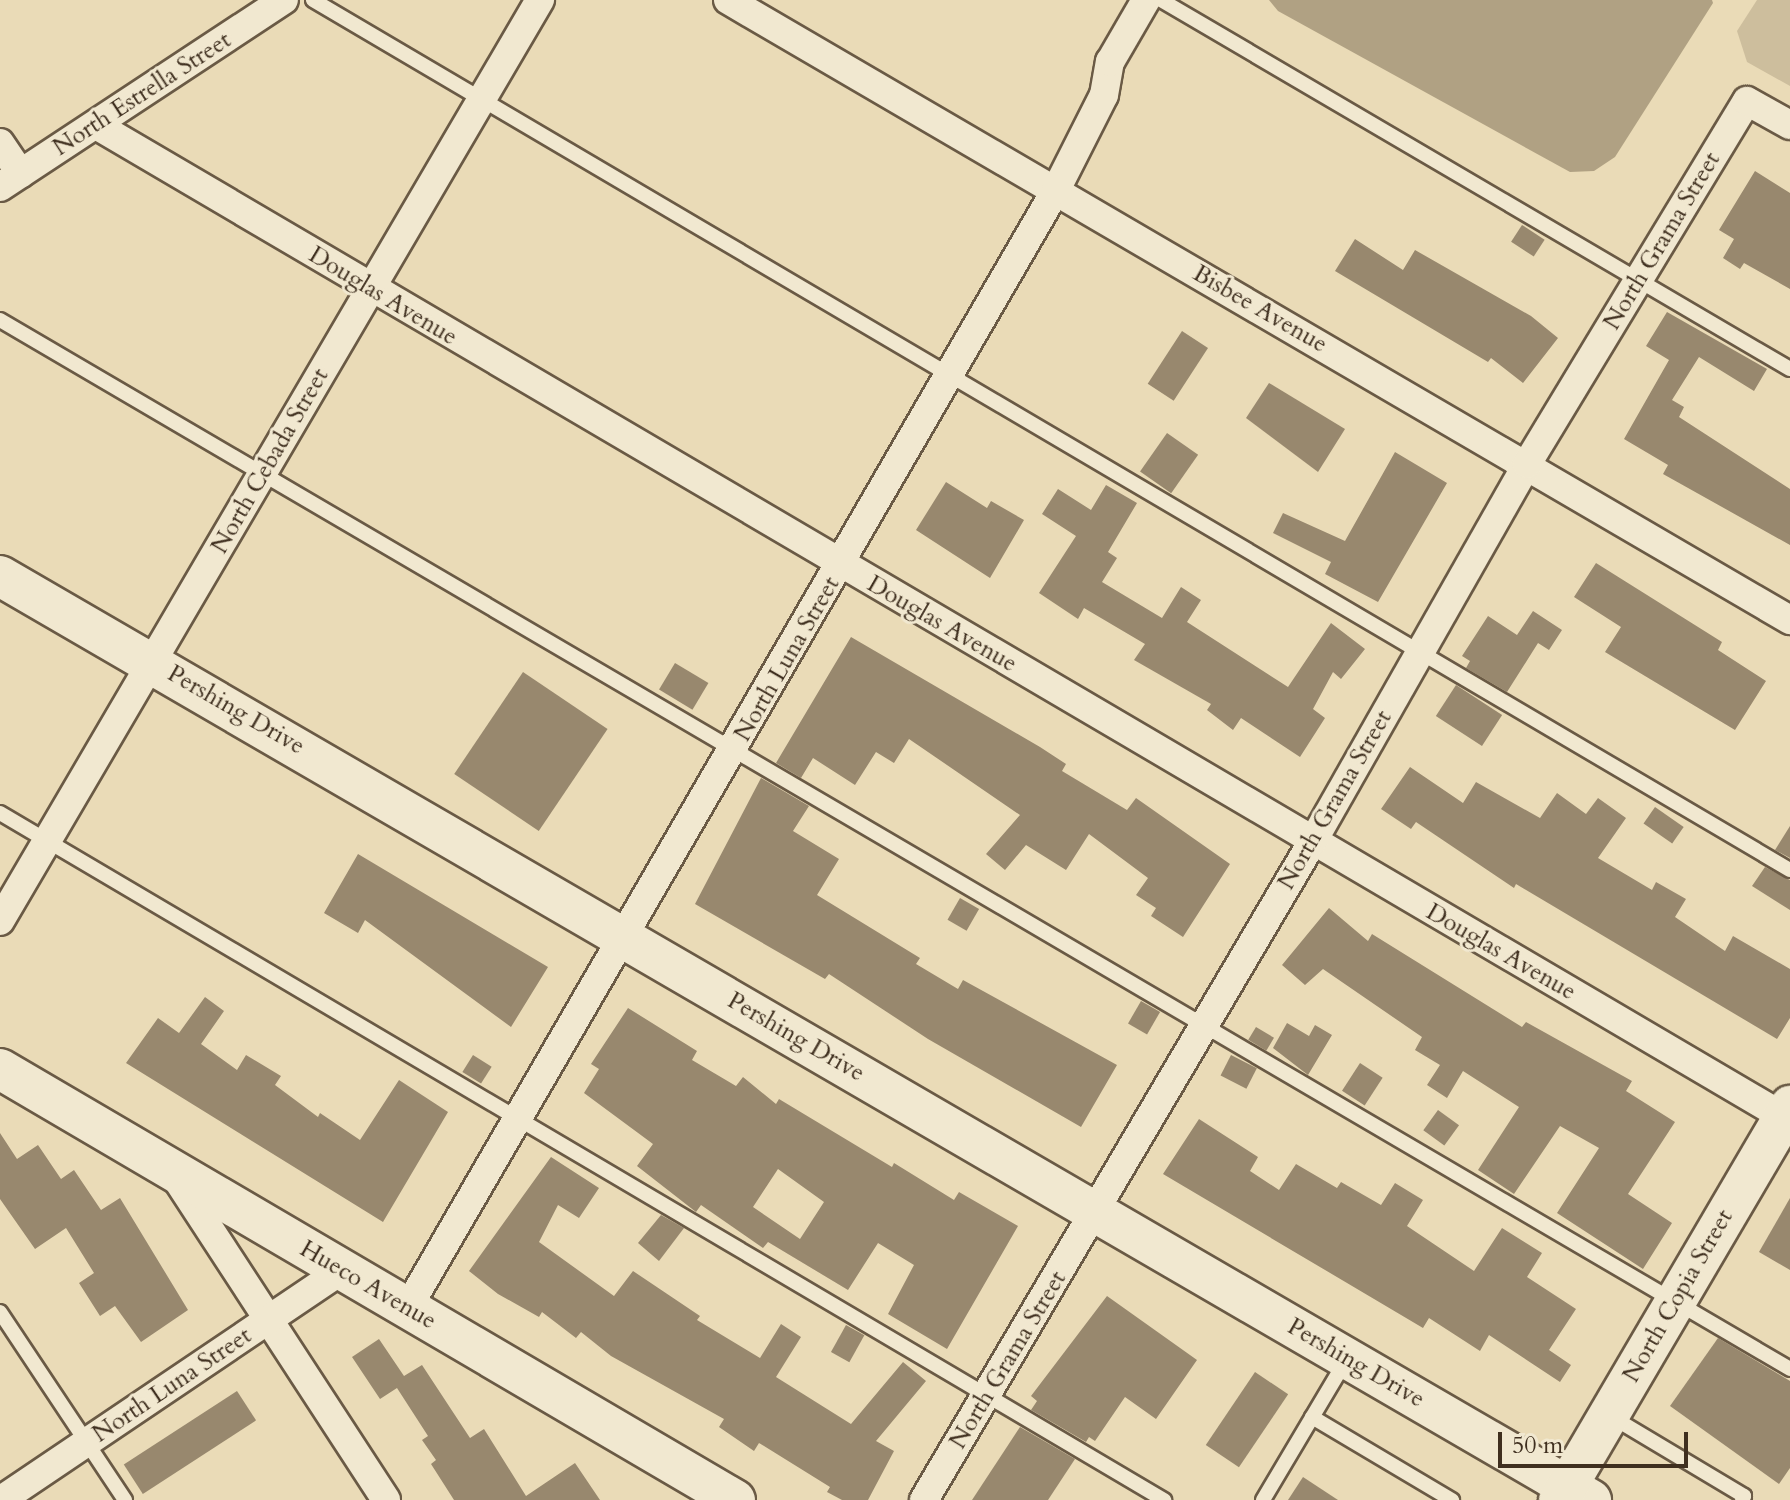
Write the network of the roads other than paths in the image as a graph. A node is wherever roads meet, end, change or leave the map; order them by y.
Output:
1 (284, 0) edge
2 (313, 0) edge
3 (540, 0) edge
4 (728, 0) edge
5 (1146, 0) edge
6 (1161, 0) edge
7 (481, 101) junction
8 (96, 125) junction
9 (1790, 125) edge
10 (0, 143) edge
11 (10, 180) edge
12 (1056, 190) junction
13 (1638, 280) junction
14 (371, 289) junction
15 (0, 320) edge
16 (1790, 369) edge
17 (948, 376) junction
18 (1527, 464) junction
19 (264, 471) junction
20 (842, 565) junction
21 (0, 576) edge
22 (1790, 620) edge
23 (1421, 651) junction
24 (153, 661) junction
25 (735, 748) junction
26 (0, 813) edge
27 (47, 841) junction
28 (1313, 841) junction
29 (1790, 870) edge
30 (0, 921) edge
31 (625, 937) junction
32 (1206, 1024) junction
33 (0, 1069) edge
34 (1788, 1115) edge
35 (517, 1122) junction
36 (170, 1169) junction
37 (1096, 1212) junction
38 (342, 1270) junction
39 (1675, 1301) junction
40 (407, 1309) junction
41 (0, 1312) edge
42 (268, 1321) junction
43 (1347, 1358) junction
44 (1790, 1369) edge
45 (988, 1395) junction
46 (1608, 1415) junction
47 (1312, 1417) junction
48 (87, 1442) junction
49 (1572, 1495) edge
50 (1, 1500) edge
51 (125, 1500) edge
52 (386, 1500) edge
53 (735, 1500) edge
54 (924, 1500) edge
55 (1164, 1500) edge
56 (1263, 1500) edge
57 (1452, 1500) edge
58 (1742, 1500) edge

1 - 8 street, North Estrella Street
2 - 7 lane
3 - 7 street, North Cebada Street
4 - 12 street, Bisbee Avenue
5 - 12 street, North Luna Street
6 - 13 lane
7 - 14 street, North Cebada Street
7 - 17 lane
8 - 11 street, North Estrella Street
8 - 14 street, Douglas Avenue
9 - 13 street, North Grama Street
10 - 11 street
12 - 17 street, North Luna Street
12 - 18 street, Bisbee Avenue
13 - 16 lane
13 - 18 street, North Grama Street
14 - 19 street, North Cebada Street
14 - 20 street, Douglas Avenue
15 - 19 lane
17 - 20 street, North Luna Street
17 - 23 lane
18 - 22 street, Bisbee Avenue
18 - 23 street, North Grama Street
19 - 24 street, North Cebada Street
19 - 25 lane
20 - 25 street, North Luna Street
20 - 28 street, Douglas Avenue
21 - 24 main road, Pershing Drive
23 - 28 street, North Grama Street
23 - 29 lane
24 - 27 street, North Cebada Street
24 - 31 main road, Pershing Drive
25 - 31 street, North Luna Street
25 - 32 lane
26 - 27 lane
27 - 30 street, North Cebada Street
27 - 35 lane
28 - 32 street, North Grama Street
28 - 34 street, Douglas Avenue
31 - 35 street, North Luna Street
31 - 37 main road, Pershing Drive
32 - 37 street, North Grama Street
32 - 39 lane
33 - 36 main road, Hueco Avenue
34 - 39 main road, North Copia Street
35 - 40 street, North Luna Street
35 - 45 lane
36 - 38 main road, Hueco Avenue
36 - 42 street
37 - 43 main road, Pershing Drive
37 - 45 street, North Grama Street
38 - 40 main road, Hueco Avenue
38 - 42 street, North Luna Street
39 - 44 lane
39 - 46 main road, North Copia Street
40 - 53 main road, Hueco Avenue
41 - 48 lane
42 - 48 street, North Luna Street
42 - 52 street
43 - 47 lane
43 - 49 main road, Pershing Drive
45 - 54 street, North Grama Street
45 - 55 lane
46 - 49 main road, North Copia Street
46 - 58 lane
47 - 56 lane
47 - 57 lane
48 - 50 street, North Luna Street
48 - 51 lane

